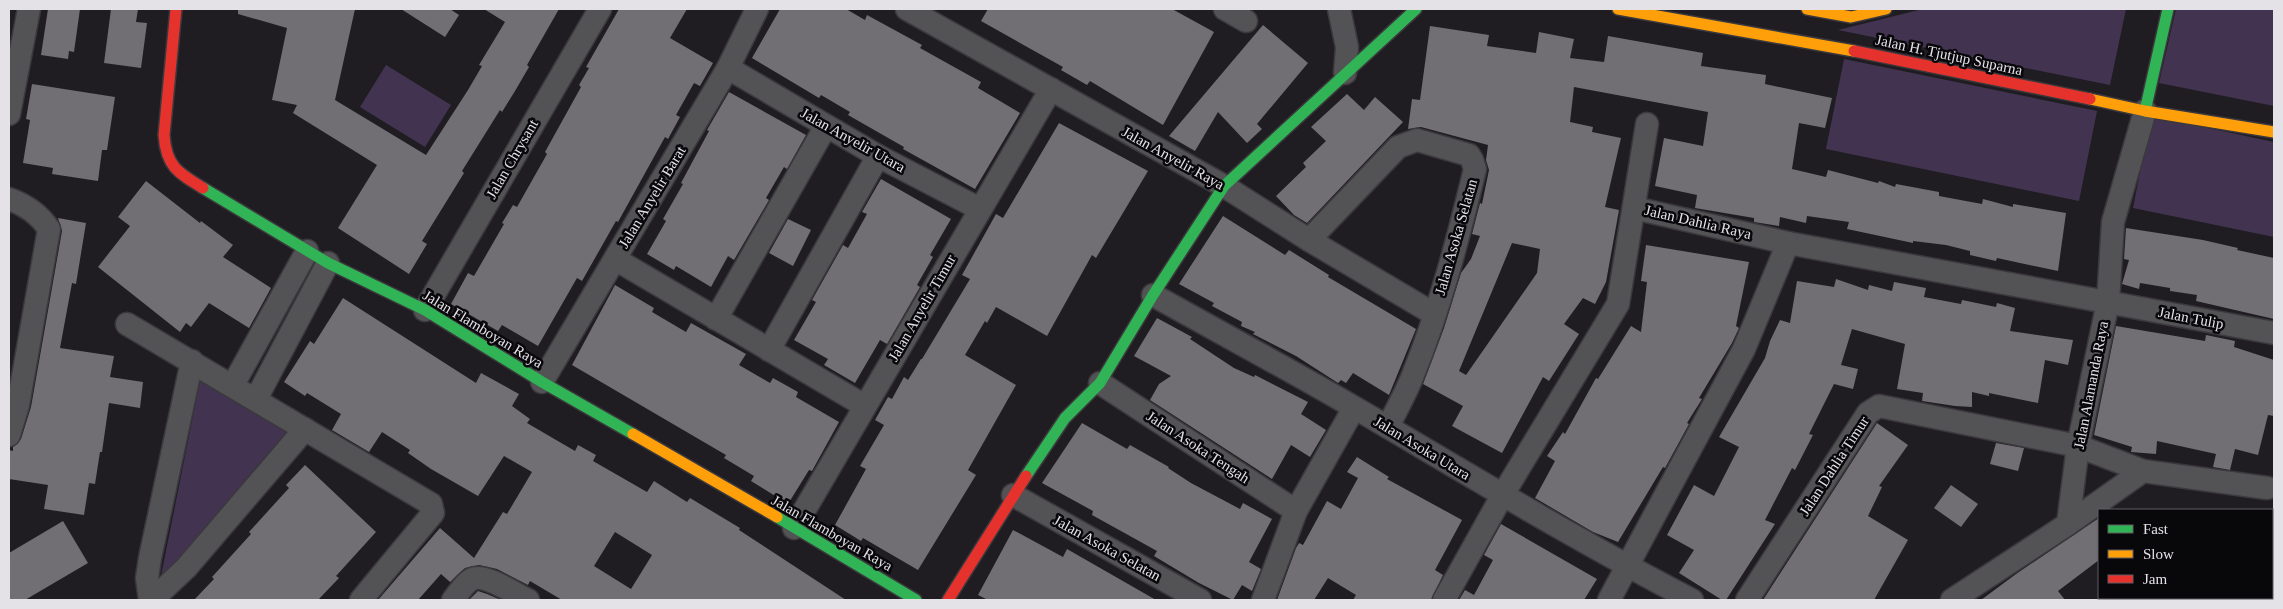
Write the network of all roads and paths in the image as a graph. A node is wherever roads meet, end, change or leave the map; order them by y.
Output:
1 (29, 9) edge
2 (176, 9) edge
3 (600, 9) edge
4 (756, 9) edge
5 (907, 9) edge
6 (1225, 9) edge
7 (1339, 9) edge
8 (1416, 9) edge
9 (1618, 9) edge
10 (1807, 9) edge
11 (1886, 9) edge
12 (2168, 9) edge
13 (1246, 21) dead end
14 (728, 68) junction
15 (1345, 73) junction
16 (1051, 89) junction
17 (2145, 111) junction
18 (9, 114) edge
19 (1647, 124) dead end
20 (826, 126) junction
21 (2274, 132) edge
22 (878, 156) junction
23 (1224, 186) junction
24 (9, 199) edge
25 (1634, 208) junction
26 (980, 209) junction
27 (1309, 240) junction
28 (1788, 243) junction
29 (307, 251) junction
30 (615, 259) junction
31 (328, 263) junction
32 (1153, 295) junction
33 (2108, 302) junction
34 (425, 310) junction
35 (1434, 314) junction
36 (716, 319) junction
37 (127, 324) dead end
38 (2274, 333) edge
39 (769, 350) junction
40 (192, 361) junction
41 (542, 382) junction
42 (1100, 383) junction
43 (233, 385) junction
44 (256, 399) junction
45 (865, 406) junction
46 (1354, 408) junction
47 (1388, 427) junction
48 (306, 429) junction
49 (9, 435) edge
50 (2078, 446) junction
51 (2143, 471) junction
52 (2267, 488) dead end
53 (1013, 495) junction
54 (1502, 496) junction
55 (1296, 511) junction
56 (2068, 524) junction
57 (794, 528) junction
58 (1627, 566) junction
59 (151, 600) edge
60 (361, 600) edge
61 (453, 600) edge
62 (528, 600) edge
63 (916, 600) edge
64 (948, 600) edge
65 (1200, 600) edge
66 (1263, 600) edge
67 (1444, 600) edge
68 (1609, 600) edge
69 (1692, 600) edge
70 (1747, 600) edge
71 (1952, 600) edge

1 - 18 street
2 - 29 street, Jalan Flamboyan Raya
3 - 34 street, Jalan Chrysant
4 - 14 street, Jalan Anyelir Barat
5 - 16 street, Jalan Anyelir Raya
6 - 13 street
7 - 15 street
8 - 15 street
9 - 17 street, Jalan H. Tjutjup Suparna
10 - 11 street, Jalan H. Tjutjup Suparna
12 - 17 street
14 - 20 street, Jalan Anyelir Utara
14 - 30 street, Jalan Anyelir Barat
15 - 23 street
16 - 23 street, Jalan Anyelir Raya
16 - 26 street, Jalan Anyelir Timur
17 - 21 street, Jalan H. Tjutjup Suparna
17 - 33 street, Jalan Alamanda Raya
19 - 25 street
20 - 22 street, Jalan Anyelir Utara
20 - 36 street
22 - 26 street, Jalan Anyelir Utara
22 - 39 street
23 - 27 street, Jalan Anyelir Raya
23 - 32 street
24 - 49 street
25 - 28 street, Jalan Dahlia Raya
25 - 54 street, Jalan Dahlia Raya
26 - 45 street, Jalan Anyelir Timur
27 - 35 street, Jalan Anyelir Raya
27 - 35 street, Jalan Asoka Selatan
28 - 33 street, Jalan Dahlia Raya
28 - 58 street
29 - 31 street, Jalan Flamboyan Raya
29 - 43 street
30 - 36 street
30 - 41 street, Jalan Anyelir Barat
31 - 34 street, Jalan Flamboyan Raya
31 - 44 street
32 - 42 street
32 - 46 street, Jalan Asoka Utara
33 - 38 street, Jalan Tulip
33 - 50 street, Jalan Alamanda Raya
34 - 41 street, Jalan Flamboyan Raya
35 - 47 street
36 - 39 street
37 - 40 street
39 - 45 street
40 - 43 street
40 - 59 street
41 - 57 street, Jalan Flamboyan Raya
42 - 53 street
42 - 55 street, Jalan Asoka Tengah
43 - 44 street
44 - 48 street
45 - 57 street, Jalan Anyelir Timur
46 - 47 street, Jalan Asoka Utara
46 - 55 street
47 - 54 street, Jalan Asoka Utara
48 - 59 street
48 - 60 street
50 - 51 street, Jalan Dahlia Timur
50 - 56 street, Jalan Alamanda Raya
50 - 70 street, Jalan Dahlia Timur
51 - 52 street, Jalan Dahlia Timur
51 - 56 street
53 - 64 street
53 - 65 street, Jalan Asoka Selatan
54 - 58 street, Jalan Asoka Utara
54 - 67 street, Jalan Dahlia Raya
55 - 66 street
56 - 71 street
57 - 63 street, Jalan Flamboyan Raya
58 - 68 street
58 - 69 street, Jalan Asoka Utara
61 - 62 street

